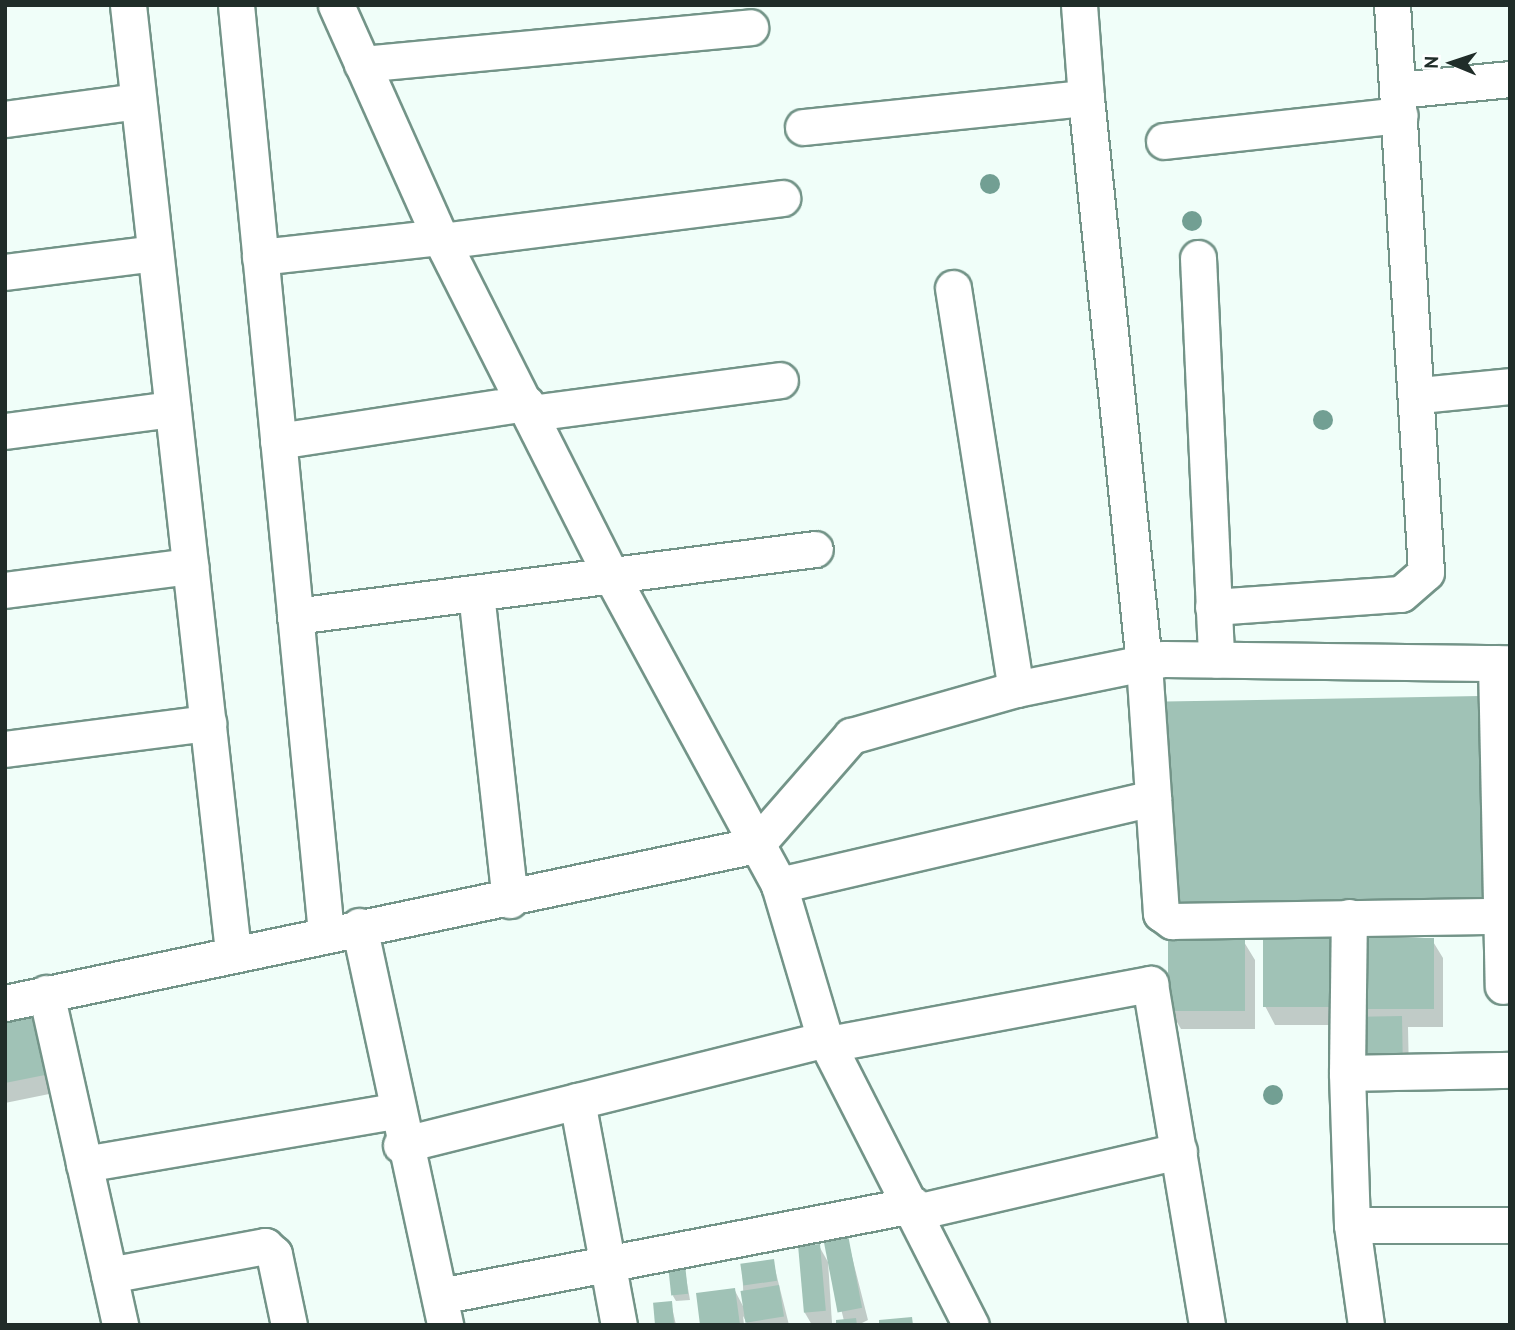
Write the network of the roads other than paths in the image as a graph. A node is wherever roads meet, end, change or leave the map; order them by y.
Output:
1 (128, 5) edge
2 (236, 5) edge
3 (336, 5) edge
4 (1079, 5) edge
5 (1392, 5) edge
6 (750, 27) dead end
7 (362, 64) junction
8 (1510, 79) edge
9 (1086, 98) junction
10 (138, 100) junction
11 (1399, 103) junction
12 (5, 119) edge
13 (803, 127) dead end
14 (1164, 141) dead end
15 (782, 198) dead end
16 (441, 239) junction
17 (155, 253) junction
18 (260, 257) junction
19 (1198, 258) dead end
20 (5, 272) edge
21 (953, 288) dead end
22 (780, 380) dead end
23 (1510, 386) edge
24 (1420, 395) junction
25 (528, 408) junction
26 (173, 409) junction
27 (5, 431) edge
28 (278, 441) junction
29 (815, 549) dead end
30 (190, 566) junction
31 (612, 577) junction
32 (5, 590) edge
33 (476, 593) junction
34 (1213, 607) junction
35 (295, 616) junction
36 (1216, 660) junction
37 (1503, 663) edge
38 (1144, 664) junction
39 (1016, 689) junction
40 (208, 723) junction
41 (5, 749) edge
42 (1153, 798) junction
43 (756, 845) junction
44 (779, 885) junction
45 (510, 900) junction
46 (1501, 916) junction
47 (1349, 917) junction
48 (343, 929) junction
49 (233, 952) junction
50 (1503, 986) dead end
51 (46, 993) junction
52 (5, 1003) edge
53 (827, 1041) junction
54 (1510, 1070) edge
55 (1347, 1073) junction
56 (577, 1101) junction
57 (395, 1111) junction
58 (401, 1144) junction
59 (1179, 1151) junction
60 (84, 1164) junction
61 (914, 1209) junction
62 (1510, 1224) edge
63 (1352, 1225) junction
64 (607, 1264) junction
65 (109, 1275) junction
66 (442, 1310) edge
67 (120, 1325) edge
68 (289, 1325) edge
69 (619, 1325) edge
70 (971, 1325) edge
71 (1207, 1325) edge
72 (1366, 1325) edge

1 - 10 street
2 - 18 street
3 - 7 street
4 - 9 street
5 - 11 street
6 - 7 street
7 - 16 street
8 - 11 street
9 - 13 street
9 - 38 street
10 - 12 street
10 - 17 street
11 - 14 street
11 - 24 street
15 - 16 street
16 - 18 street
16 - 25 street
17 - 20 street
17 - 26 street
18 - 28 street
19 - 34 street
21 - 39 street
22 - 25 street
23 - 24 street
24 - 34 street
25 - 28 street
25 - 31 street
26 - 27 street
26 - 30 street
28 - 35 street
29 - 31 street
30 - 32 street
30 - 40 street
31 - 33 street
31 - 43 street
33 - 35 street
33 - 45 street
34 - 36 street
35 - 48 street
36 - 37 street
36 - 38 street
37 - 46 street
38 - 39 street
38 - 42 street
39 - 43 street
40 - 41 street
40 - 49 street
42 - 44 street
42 - 47 street
43 - 44 street
43 - 45 street
44 - 53 street
45 - 48 street
46 - 47 street
46 - 50 street
47 - 55 street
48 - 49 street
48 - 57 street
49 - 51 street
51 - 52 street
51 - 60 street
53 - 56 street
53 - 59 street
53 - 61 street
54 - 55 street
55 - 63 street
56 - 58 street
56 - 64 street
57 - 58 street
57 - 60 street
58 - 66 street
59 - 61 street
59 - 71 street
60 - 65 street
61 - 64 street
61 - 70 street
62 - 63 street
63 - 72 street
64 - 66 street
64 - 69 street
65 - 67 street
65 - 68 street

